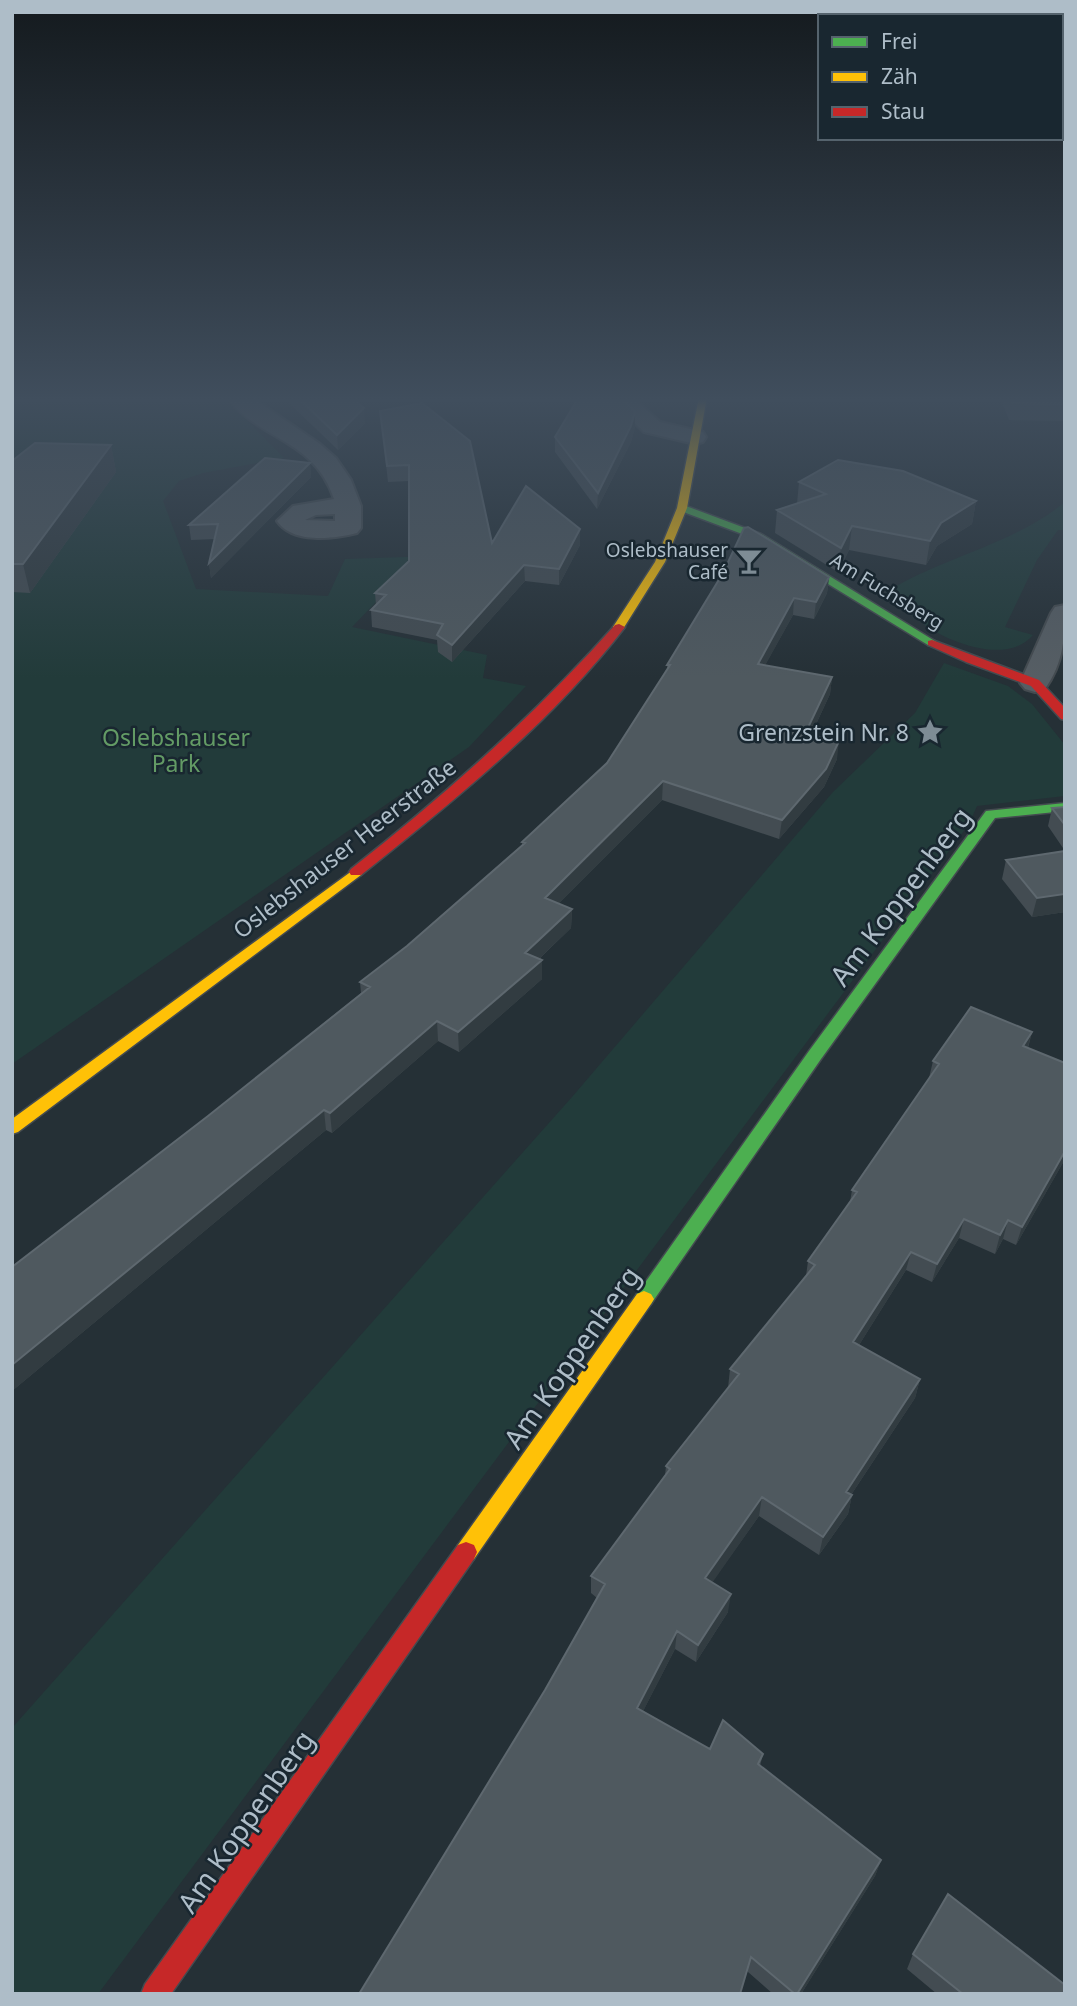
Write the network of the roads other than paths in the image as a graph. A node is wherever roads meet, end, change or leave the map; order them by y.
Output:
1 (345, 491) edge
2 (685, 491) edge
3 (349, 506) dead end
4 (682, 508) junction
5 (1065, 613) edge
6 (1035, 683) junction
7 (1065, 716) edge
8 (1065, 807) edge
9 (12, 1128) edge
10 (155, 1994) edge

1 - 3 street
2 - 4 street, Oslebshauser Heerstraße
4 - 6 street, Am Fuchsberg
4 - 9 street, Oslebshauser Heerstraße
5 - 6 street
6 - 7 street, Am Fuchsberg
8 - 10 street, Am Koppenberg

